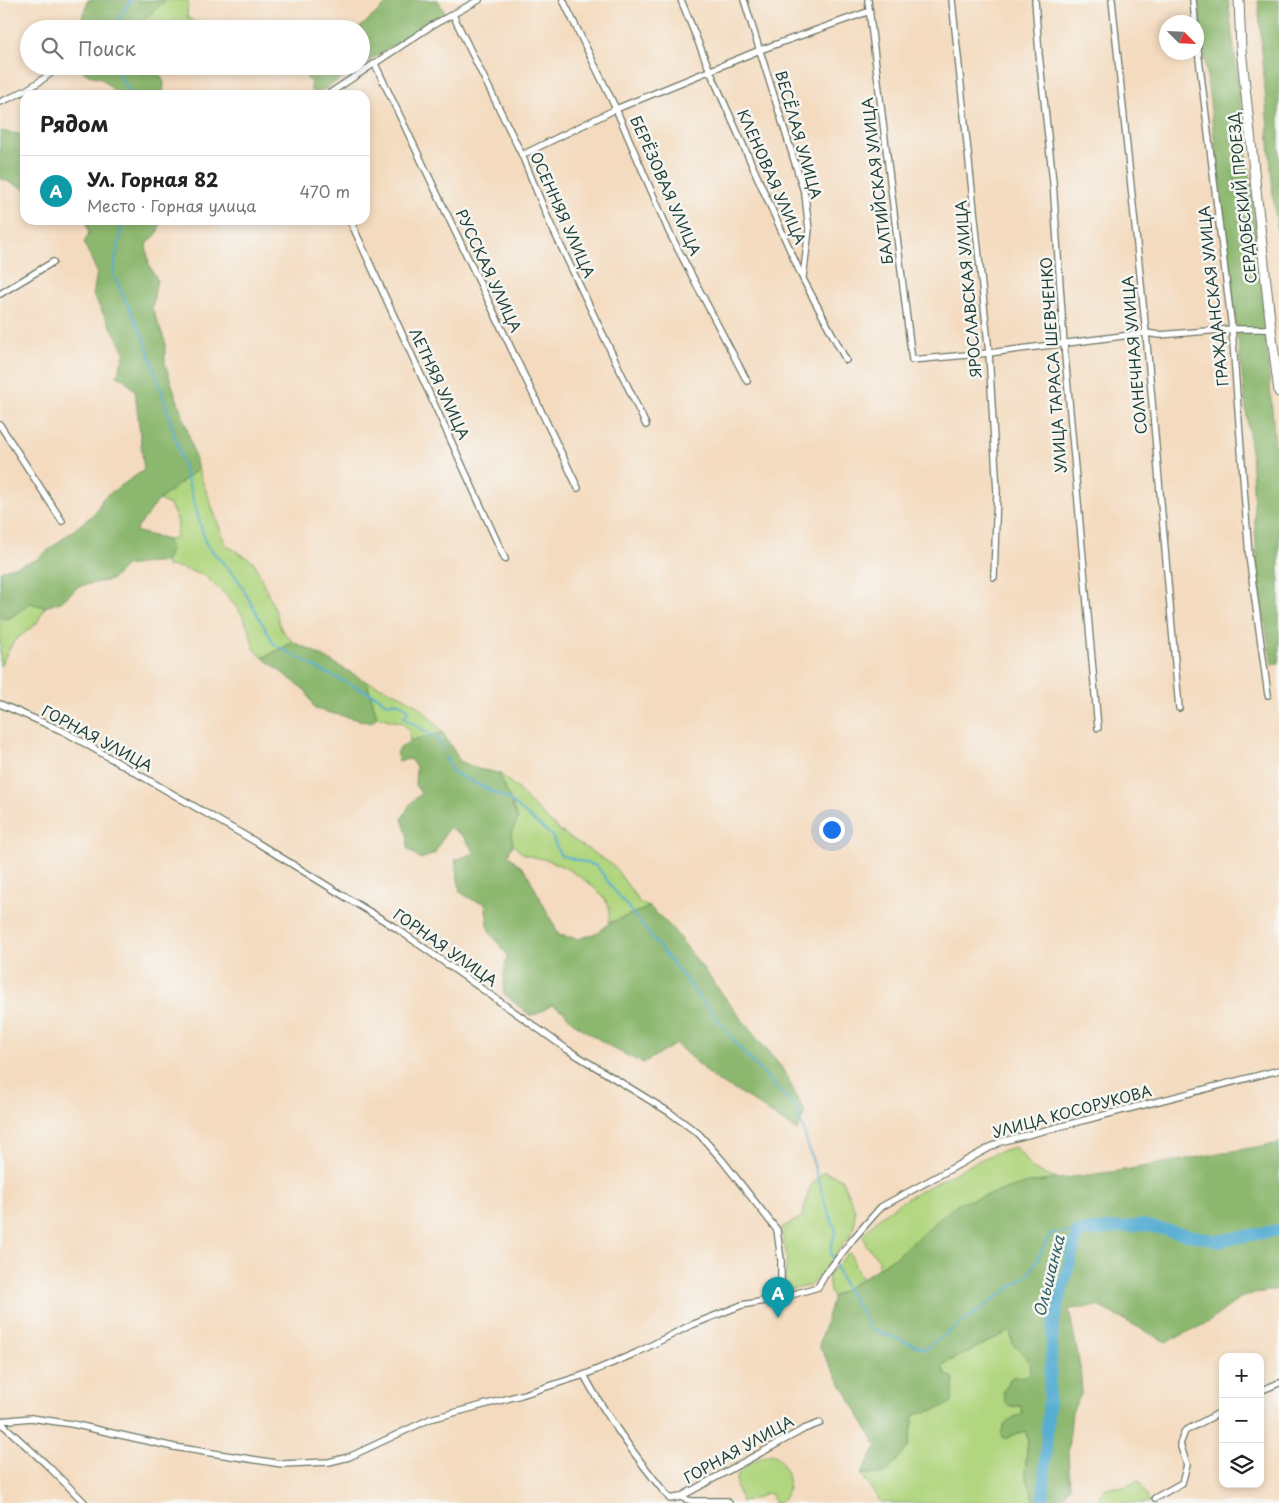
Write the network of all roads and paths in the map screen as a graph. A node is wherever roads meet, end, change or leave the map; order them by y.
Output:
1 (479, 0) edge
2 (563, 0) edge
3 (681, 0) edge
4 (744, 0) edge
5 (868, 0) edge
6 (952, 0) edge
7 (1035, 0) edge
8 (1112, 0) edge
9 (1193, 0) edge
10 (1239, 0) edge
11 (870, 11) junction
12 (453, 15) junction
13 (1194, 15) edge
14 (760, 50) junction
15 (1199, 60) edge
16 (375, 64) junction
17 (370, 67) edge
18 (710, 71) junction
19 (48, 75) edge
20 (358, 75) edge
21 (26, 90) edge
22 (335, 90) edge
23 (20, 94) edge
24 (0, 102) edge
25 (616, 109) junction
26 (522, 155) junction
27 (352, 225) edge
28 (53, 262) dead end
29 (803, 279) junction
30 (0, 294) edge
31 (1232, 329) junction
32 (1271, 329) junction
33 (1146, 333) junction
34 (1064, 344) junction
35 (989, 353) junction
36 (846, 360) dead end
37 (746, 381) dead end
38 (1279, 392) edge
39 (0, 425) edge
40 (646, 425) dead end
41 (578, 488) dead end
42 (62, 521) dead end
43 (505, 559) dead end
44 (994, 577) dead end
45 (1268, 695) dead end
46 (0, 704) edge
47 (1179, 708) dead end
48 (1098, 728) dead end
49 (1279, 1070) edge
50 (781, 1298) junction
51 (584, 1375) junction
52 (1279, 1383) edge
53 (1264, 1389) edge
54 (1219, 1413) edge
55 (0, 1422) edge
56 (820, 1423) dead end
57 (680, 1497) junction
58 (1155, 1498) dead end
59 (86, 1503) edge
60 (728, 1503) edge

1 - 12 street
2 - 25 street, БЕРЁЗОВАЯ УЛИЦА
3 - 18 street, КЛЕНОВАЯ УЛИЦА
4 - 14 street, ВЕСЁЛАЯ УЛИЦА
5 - 11 street, БАЛТИЙСКАЯ УЛИЦА
6 - 35 street, ЯРОСЛАВСКАЯ УЛИЦА
7 - 34 street, УЛИЦА ТАРАСА ШЕВЧЕНКО
8 - 33 street, СОЛНЕЧНАЯ УЛИЦА
9 - 13 street
10 - 32 main road, СЕРДОБСКИЙ ПРОЕЗД
11 - 14 street
11 - 35 street, БАЛТИЙСКАЯ УЛИЦА
12 - 16 street
12 - 26 street, ОСЕННЯЯ УЛИЦА
14 - 18 street
14 - 29 street, ВЕСЁЛАЯ УЛИЦА
15 - 31 street, ГРАЖДАНСКАЯ УЛИЦА
16 - 17 street
16 - 41 street, РУССКАЯ УЛИЦА
18 - 25 street
18 - 29 street, КЛЕНОВАЯ УЛИЦА
19 - 21 street
20 - 22 street
23 - 24 street
25 - 26 street
25 - 37 street, БЕРЁЗОВАЯ УЛИЦА
26 - 40 street, ОСЕННЯЯ УЛИЦА
27 - 43 street, ЛЕТНЯЯ УЛИЦА
28 - 30 street
29 - 36 street, КЛЕНОВАЯ УЛИЦА
31 - 32 street
31 - 33 street
31 - 45 street, ГРАЖДАНСКАЯ УЛИЦА
32 - 38 main road, СЕРДОБСКИЙ ПРОЕЗД
33 - 34 street
33 - 47 street, СОЛНЕЧНАЯ УЛИЦА
34 - 35 street
34 - 48 street, УЛИЦА ТАРАСА ШЕВЧЕНКО
35 - 44 street, ЯРОСЛАВСКАЯ УЛИЦА
39 - 42 street
46 - 50 street, ГОРНАЯ УЛИЦА
49 - 50 street, УЛИЦА КОСОРУКОВА
50 - 51 street, УЛИЦА КОСОРУКОВА
51 - 55 street, УЛИЦА КОСОРУКОВА
51 - 57 street, ГОРНАЯ УЛИЦА
52 - 53 street
54 - 58 street
55 - 59 street
56 - 57 street, ГОРНАЯ УЛИЦА
57 - 60 street

